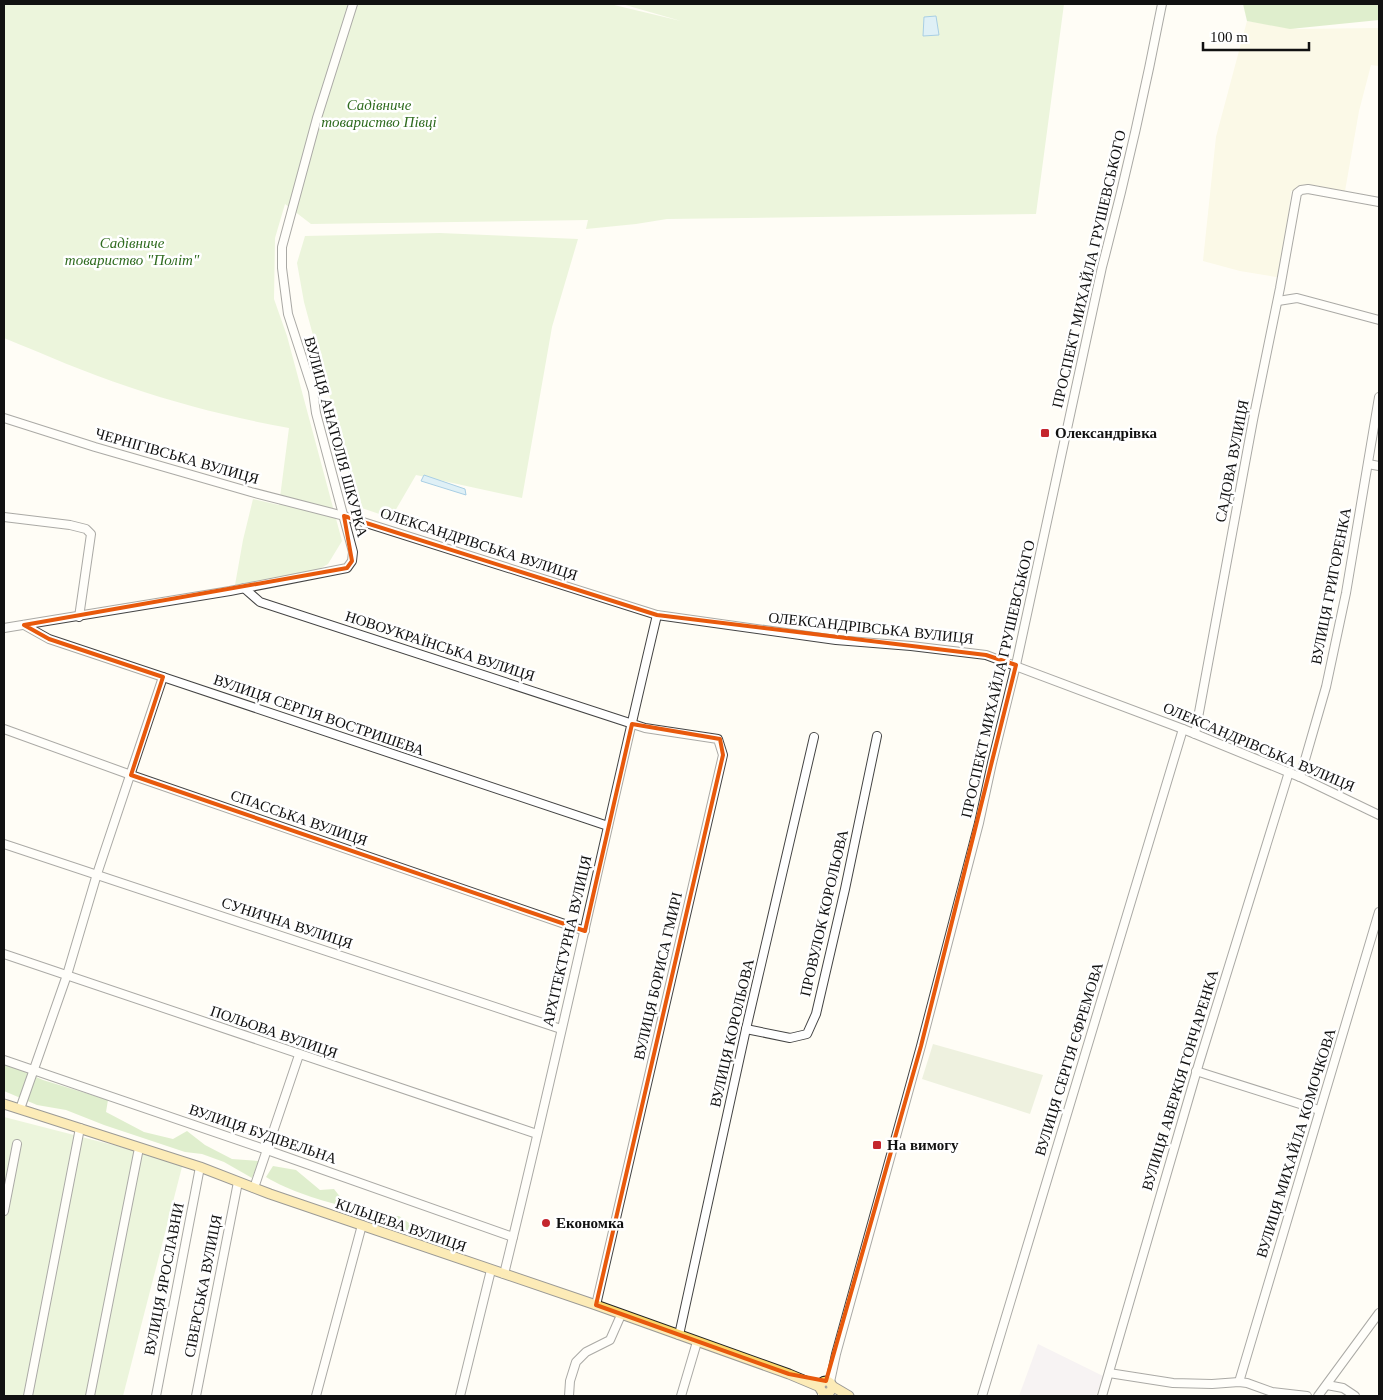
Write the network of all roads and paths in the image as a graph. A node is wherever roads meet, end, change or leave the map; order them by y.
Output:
1 (353, 4) edge
2 (1162, 4) edge
3 (1379, 202) edge
4 (1278, 301) junction
5 (1379, 320) edge
6 (1379, 397) edge
7 (4, 418) edge
8 (1368, 464) junction
9 (1379, 466) edge
10 (344, 516) junction
11 (4, 517) edge
12 (244, 588) junction
13 (657, 615) junction
14 (80, 616) junction
15 (24, 625) junction
16 (4, 628) edge
17 (1016, 665) junction
18 (163, 677) junction
19 (632, 724) junction
20 (4, 729) edge
21 (1183, 729) junction
22 (1195, 734) junction
23 (876, 736) dead end
24 (814, 738) dead end
25 (1289, 772) junction
26 (131, 775) junction
27 (1300, 777) junction
28 (1379, 815) edge
29 (608, 826) junction
30 (4, 844) edge
31 (97, 874) junction
32 (1379, 912) edge
33 (586, 931) junction
34 (4, 954) edge
35 (67, 975) junction
36 (561, 1029) junction
37 (746, 1029) junction
38 (299, 1055) junction
39 (4, 1060) edge
40 (33, 1070) junction
41 (1196, 1071) junction
42 (4, 1104) edge
43 (20, 1108) junction
44 (1319, 1110) junction
45 (80, 1128) junction
46 (537, 1134) junction
47 (16, 1144) dead end
48 (139, 1148) junction
49 (267, 1150) junction
50 (200, 1167) junction
51 (238, 1182) junction
52 (254, 1188) junction
53 (4, 1211) edge
54 (362, 1225) junction
55 (513, 1237) junction
56 (491, 1270) junction
57 (504, 1274) junction
58 (596, 1305) junction
59 (1379, 1313) edge
60 (621, 1315) junction
61 (679, 1336) junction
62 (697, 1342) junction
63 (1109, 1373) junction
64 (1240, 1382) junction
65 (1327, 1385) junction
66 (826, 1389) edge
67 (28, 1396) edge
68 (90, 1396) edge
69 (156, 1396) edge
70 (196, 1396) edge
71 (316, 1396) edge
72 (460, 1396) edge
73 (569, 1396) edge
74 (681, 1396) edge
75 (845, 1396) edge
76 (849, 1396) edge
77 (982, 1396) edge
78 (1102, 1396) edge
79 (1307, 1396) edge
80 (1318, 1396) edge
81 (1355, 1396) edge

1 - 10 street, ВУЛИЦЯ АНАТОЛІЯ ШКУРКА
2 - 17 street, ПРОСПЕКТ МИХАЙЛА ГРУШЕВСЬКОГО
3 - 4 street, САДОВА ВУЛИЦЯ
4 - 5 street
4 - 22 street, САДОВА ВУЛИЦЯ
6 - 8 street, ВУЛИЦЯ ГРИГОРЕНКА
7 - 10 street, ЧЕРНІГІВСЬКА ВУЛИЦЯ
8 - 9 street
8 - 27 street, ВУЛИЦЯ ГРИГОРЕНКА
10 - 12 street, ВУЛИЦЯ АНАТОЛІЯ ШКУРКА
10 - 13 street, ОЛЕКСАНДРІВСЬКА ВУЛИЦЯ
11 - 14 street
12 - 14 street, ВУЛИЦЯ АНАТОЛІЯ ШКУРКА
12 - 19 street, НОВОУКРАЇНСЬКА ВУЛИЦЯ
13 - 17 street, ОЛЕКСАНДРІВСЬКА ВУЛИЦЯ
13 - 19 street, АРХІТЕКТУРНА ВУЛИЦЯ
14 - 15 street, ВУЛИЦЯ АНАТОЛІЯ ШКУРКА
15 - 16 street, ВУЛИЦЯ АНАТОЛІЯ ШКУРКА
15 - 18 street, ВУЛИЦЯ СЕРГІЯ ВОСТРИШЕВА
17 - 21 street, ОЛЕКСАНДРІВСЬКА ВУЛИЦЯ
17 - 66 street, ПРОСПЕКТ МИХАЙЛА ГРУШЕВСЬКОГО
18 - 26 street
18 - 29 street, ВУЛИЦЯ СЕРГІЯ ВОСТРИШЕВА
19 - 29 street, АРХІТЕКТУРНА ВУЛИЦЯ
19 - 58 street, ВУЛИЦЯ БОРИСА ГМИРІ
20 - 26 street, СПАССЬКА ВУЛИЦЯ
21 - 22 street, ОЛЕКСАНДРІВСЬКА ВУЛИЦЯ
21 - 77 street, ВУЛИЦЯ СЕРГІЯ ЄФРЕМОВА
22 - 25 street, ОЛЕКСАНДРІВСЬКА ВУЛИЦЯ
23 - 37 street, ПРОВУЛОК КОРОЛЬОВА
24 - 37 street, ВУЛИЦЯ КОРОЛЬОВА
25 - 27 street, ОЛЕКСАНДРІВСЬКА ВУЛИЦЯ
25 - 41 street, ВУЛИЦЯ АВЕРКІЯ ГОНЧАРЕНКА
26 - 31 street
26 - 33 street, СПАССЬКА ВУЛИЦЯ
27 - 28 street, ОЛЕКСАНДРІВСЬКА ВУЛИЦЯ
29 - 33 street, АРХІТЕКТУРНА ВУЛИЦЯ
30 - 31 street, СУНИЧНА ВУЛИЦЯ
31 - 35 street
31 - 36 street, СУНИЧНА ВУЛИЦЯ
32 - 44 street, ВУЛИЦЯ МИХАЙЛА КОМОЧКОВА
33 - 36 street, АРХІТЕКТУРНА ВУЛИЦЯ
34 - 35 street, ПОЛЬОВА ВУЛИЦЯ
35 - 38 street, ПОЛЬОВА ВУЛИЦЯ
35 - 40 street
36 - 46 street, АРХІТЕКТУРНА ВУЛИЦЯ
37 - 61 street, ВУЛИЦЯ КОРОЛЬОВА
38 - 46 street, ПОЛЬОВА ВУЛИЦЯ
38 - 49 street
39 - 40 street, ВУЛИЦЯ БУДІВЕЛЬНА
40 - 43 street
40 - 49 street, ВУЛИЦЯ БУДІВЕЛЬНА
41 - 44 street
41 - 63 street, ВУЛИЦЯ АВЕРКІЯ ГОНЧАРЕНКА
42 - 43 main road, КІЛЬЦЕВА ВУЛИЦЯ
43 - 45 main road, КІЛЬЦЕВА ВУЛИЦЯ
44 - 64 street, ВУЛИЦЯ МИХАЙЛА КОМОЧКОВА
45 - 48 main road, КІЛЬЦЕВА ВУЛИЦЯ
45 - 67 street
46 - 55 street, АРХІТЕКТУРНА ВУЛИЦЯ
47 - 53 street
48 - 50 main road, КІЛЬЦЕВА ВУЛИЦЯ
48 - 68 street
49 - 52 street
49 - 55 street, ВУЛИЦЯ БУДІВЕЛЬНА
50 - 51 main road, КІЛЬЦЕВА ВУЛИЦЯ
50 - 69 street, ВУЛИЦЯ ЯРОСЛАВНИ
51 - 52 main road, КІЛЬЦЕВА ВУЛИЦЯ
51 - 70 street, СІВЕРСЬКА ВУЛИЦЯ
52 - 54 main road, КІЛЬЦЕВА ВУЛИЦЯ
54 - 56 main road, КІЛЬЦЕВА ВУЛИЦЯ
54 - 71 street
55 - 57 street, АРХІТЕКТУРНА ВУЛИЦЯ
56 - 57 main road, КІЛЬЦЕВА ВУЛИЦЯ
56 - 72 street
57 - 58 main road, КІЛЬЦЕВА ВУЛИЦЯ
58 - 60 main road, КІЛЬЦЕВА ВУЛИЦЯ
59 - 65 street
60 - 61 main road, КІЛЬЦЕВА ВУЛИЦЯ
60 - 73 street
61 - 62 main road, КІЛЬЦЕВА ВУЛИЦЯ
62 - 66 main road, КІЛЬЦЕВА ВУЛИЦЯ
62 - 74 street
63 - 64 street
63 - 78 street, ВУЛИЦЯ АВЕРКІЯ ГОНЧАРЕНКА
64 - 79 street
65 - 80 street
65 - 81 street
66 - 75 main road, КІЛЬЦЕВА ВУЛИЦЯ
66 - 76 main road, КІЛЬЦЕВА ВУЛИЦЯ

